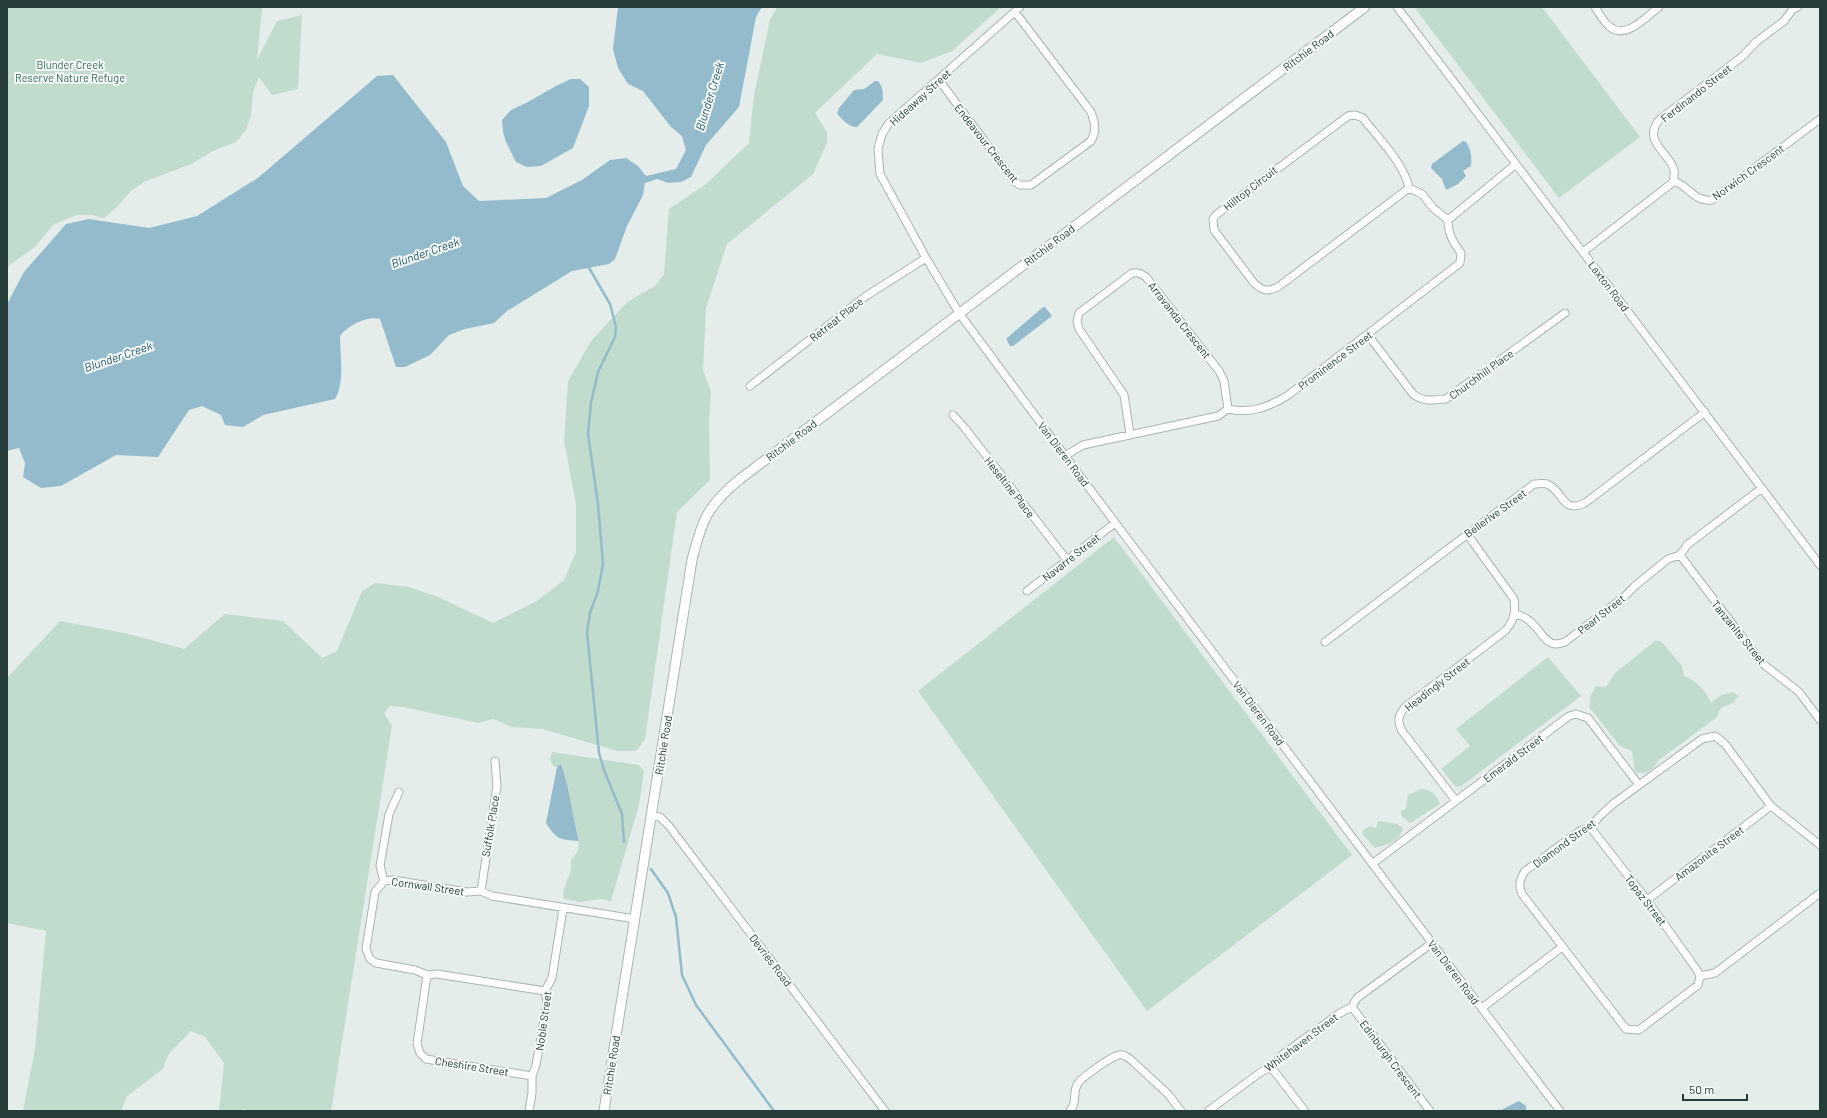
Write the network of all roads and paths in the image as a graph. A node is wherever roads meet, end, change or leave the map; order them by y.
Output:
1 (1365, 7) edge
2 (1397, 7) edge
3 (1594, 7) edge
4 (1659, 7) edge
5 (1794, 8) edge
6 (1018, 10) edge
7 (939, 80) junction
8 (1820, 119) edge
9 (1516, 164) junction
10 (1674, 181) junction
11 (1409, 188) junction
12 (1448, 220) junction
13 (1583, 252) junction
14 (926, 258) junction
15 (960, 313) junction
16 (1565, 313) dead end
17 (1368, 336) junction
18 (750, 386) dead end
19 (1228, 409) junction
20 (1705, 412) junction
21 (953, 415) dead end
22 (1130, 434) junction
23 (1065, 456) junction
24 (1762, 488) junction
25 (1115, 523) junction
26 (1467, 534) junction
27 (1680, 555) junction
28 (1067, 560) junction
29 (1820, 565) edge
30 (1027, 591) dead end
31 (1514, 614) junction
32 (1326, 642) dead end
33 (1820, 720) edge
34 (494, 761) dead end
35 (1639, 786) junction
36 (399, 792) dead end
37 (1456, 801) junction
38 (1771, 806) junction
39 (651, 816) junction
40 (1590, 827) junction
41 (1820, 845) edge
42 (1372, 864) junction
43 (384, 881) junction
44 (481, 892) junction
45 (1820, 893) edge
46 (1646, 900) junction
47 (563, 908) junction
48 (635, 919) junction
49 (1432, 943) junction
50 (1562, 947) junction
51 (427, 975) junction
52 (1700, 976) junction
53 (545, 991) junction
54 (1352, 1007) junction
55 (1482, 1008) junction
56 (1271, 1067) junction
57 (532, 1076) junction
58 (529, 1111) edge
59 (604, 1111) edge
60 (885, 1111) edge
61 (1070, 1111) edge
62 (1181, 1111) edge
63 (1208, 1111) edge
64 (1304, 1111) edge
65 (1430, 1111) edge
66 (1560, 1111) edge

1 - 15 street, Ritchie Road
2 - 9 street, Laxton Road
3 - 4 street
5 - 10 street, Ferdinando Street
6 - 7 street, Hideaway Street
6 - 7 street, Endeavour Crescent
7 - 14 street, Hideaway Street
8 - 10 street, Norwich Crescent
9 - 12 street
9 - 13 street, Laxton Road
10 - 13 street
11 - 11 street, Hilltop Circuit
11 - 12 street
12 - 17 street, Prominence Street
13 - 20 street, Laxton Road
14 - 15 street, Hideaway Street
14 - 18 street, Retreat Place
15 - 23 street, Van Dieren Road
15 - 39 street, Ritchie Road
16 - 17 street, Churchhill Place
17 - 19 street, Prominence Street
19 - 22 street
19 - 22 street, Arravanda Crescent
20 - 24 street, Laxton Road
20 - 26 street, Bellerive Street
21 - 28 street, Heseltine Place
22 - 23 street
23 - 25 street, Van Dieren Road
24 - 27 street, Pearl Street
24 - 29 street, Laxton Road
25 - 28 street, Navarre Street
25 - 42 street, Van Dieren Road
26 - 31 street
26 - 32 street, Bellerive Street
27 - 31 street, Pearl Street
27 - 33 street, Tanzanite Street
28 - 30 street, Navarre Street
31 - 37 street, Headingly Street
34 - 44 street, Suffolk Place
35 - 37 street, Emerald Street
35 - 38 street, Diamond Street
35 - 40 street, Diamond Street
36 - 43 street
37 - 42 street, Emerald Street
38 - 41 street, Diamond Street
38 - 46 street, Amazonite Street
39 - 48 street, Ritchie Road
39 - 60 street, Devries Road
40 - 46 street, Topaz Street
40 - 50 street, Diamond Street
42 - 49 street, Van Dieren Road
43 - 44 street, Cornwall Street
43 - 51 street, Cornwall Street
44 - 47 street, Cornwall Street
45 - 52 street
46 - 52 street, Topaz Street
47 - 48 street, Cornwall Street
47 - 53 street, Noble Street
48 - 59 street, Ritchie Road
49 - 54 street, Whitehaven Street
49 - 55 street, Van Dieren Road
50 - 52 street, Diamond Street
50 - 55 street
51 - 53 street, Cornwall Street
51 - 57 street, Cheshire Street
53 - 57 street, Noble Street
54 - 56 street, Whitehaven Street
54 - 65 street, Edinburgh Crescent
55 - 66 street, Van Dieren Road
56 - 63 street, Whitehaven Street
56 - 64 street
57 - 58 street, Noble Street
61 - 62 street

